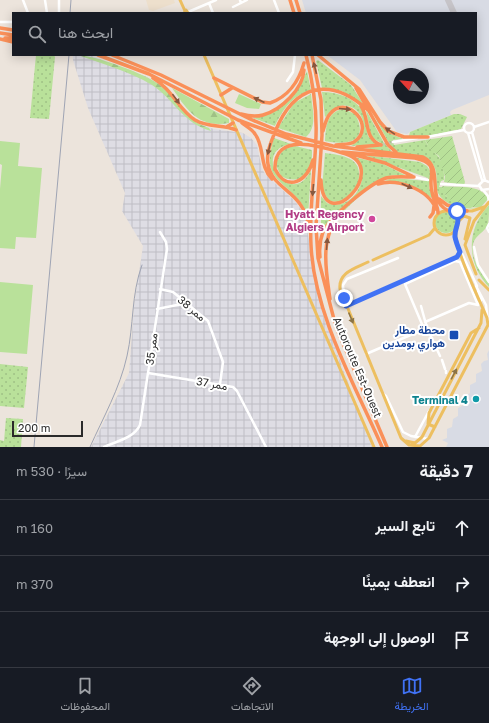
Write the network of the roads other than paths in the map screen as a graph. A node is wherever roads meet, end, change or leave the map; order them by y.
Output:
1 (23, 0) edge
2 (45, 0) edge
3 (59, 0) edge
4 (180, 0) edge
5 (216, 0) edge
6 (247, 0) edge
7 (274, 0) edge
8 (290, 0) edge
9 (296, 0) edge
10 (240, 2) edge
11 (209, 3) junction
12 (233, 7) dead end
13 (28, 12) edge
14 (47, 12) edge
15 (59, 12) edge
16 (185, 12) edge
17 (213, 12) edge
18 (279, 12) edge
19 (294, 12) edge
20 (300, 12) edge
21 (0, 22) edge
22 (12, 22) edge
23 (0, 28) edge
24 (12, 30) edge
25 (0, 33) edge
26 (12, 35) edge
27 (0, 38) edge
28 (12, 38) edge
29 (12, 42) edge
30 (101, 56) edge
31 (114, 56) edge
32 (204, 56) edge
33 (295, 56) edge
34 (305, 56) edge
35 (305, 56) edge
36 (312, 56) edge
37 (319, 56) edge
38 (121, 63) junction
39 (304, 63) junction
40 (214, 78) junction
41 (287, 81) dead end
42 (352, 82) junction
43 (232, 88) junction
44 (222, 95) junction
45 (357, 101) junction
46 (368, 110) junction
47 (234, 112) junction
48 (237, 120) junction
49 (489, 122) edge
50 (233, 123) junction
51 (228, 126) junction
52 (474, 128) junction
53 (236, 130) junction
54 (269, 130) junction
55 (464, 130) junction
56 (472, 132) junction
57 (468, 133) junction
58 (322, 135) junction
59 (286, 136) junction
60 (428, 137) junction
61 (393, 142) tunnel mouth
62 (308, 145) junction
63 (333, 146) junction
64 (347, 148) junction
65 (316, 151) junction
66 (333, 151) junction
67 (344, 152) junction
68 (399, 153) junction
69 (415, 157) junction
70 (321, 162) junction
71 (414, 177) junction
72 (428, 180) dead end
73 (484, 180) junction
74 (489, 182) edge
75 (441, 184) dead end
76 (280, 186) junction
77 (479, 186) junction
78 (370, 188) junction
79 (489, 189) edge
80 (484, 191) junction
81 (436, 192) junction
82 (356, 198) junction
83 (489, 202) edge
84 (433, 203) junction
85 (484, 207) junction
86 (447, 210) junction
87 (452, 211) junction
88 (467, 211) junction
89 (438, 214) junction
90 (430, 217) dead end
91 (459, 221) junction
92 (489, 224) edge
93 (435, 228) junction
94 (456, 231) junction
95 (160, 232) dead end
96 (489, 232) edge
97 (456, 241) junction
98 (311, 245) junction
99 (465, 245) junction
100 (474, 247) dead end
101 (460, 252) junction
102 (398, 258) dead end
103 (373, 260) dead end
104 (368, 262) dead end
105 (322, 274) junction
106 (476, 274) dead end
107 (480, 280) dead end
108 (489, 282) edge
109 (476, 286) junction
110 (160, 288) junction
111 (489, 290) edge
112 (344, 300) junction
113 (480, 300) junction
114 (187, 303) junction
115 (478, 305) junction
116 (346, 306) junction
117 (421, 306) dead end
118 (157, 310) junction
119 (331, 310) junction
120 (488, 310) edge
121 (489, 321) edge
122 (425, 322) junction
123 (427, 328) junction
124 (424, 329) junction
125 (366, 354) junction
126 (440, 356) dead end
127 (442, 360) dead end
128 (148, 373) junction
129 (220, 384) junction
130 (382, 393) junction
131 (428, 424) junction
132 (435, 427) junction
133 (415, 437) junction
134 (402, 439) junction
135 (104, 447) edge
136 (266, 447) edge
137 (374, 447) edge
138 (382, 447) edge
139 (387, 447) edge

1 - 13 street
2 - 14 street
3 - 15 street
4 - 16 main road
5 - 11 street
6 - 10 street
7 - 18 street
8 - 19 highway
9 - 20 highway
10 - 12 street
11 - 16 street
11 - 17 street
21 - 22 street
23 - 24 highway
25 - 26 highway
27 - 28 highway
27 - 29 highway
30 - 38 highway
31 - 47 highway
32 - 40 main road
33 - 41 street
34 - 39 highway
35 - 65 highway, Autoroute Est-Ouest
58 -> 36 highway, Autoroute Est-Ouest
37 - 42 highway
38 - 48 highway
38 -> 51 highway
39 -> 43 highway
39 - 47 highway
40 - 43 highway
40 - 44 main road
42 - 46 highway
60 -> 42 highway
43 - 44 highway
44 - 50 main road
45 - 46 highway
45 - 64 highway
45 -> 76 highway
46 - 68 highway
47 - 54 highway
48 - 54 highway
48 - 76 highway
49 - 52 street
50 - 51 highway
50 - 53 main road
51 - 53 highway
52 - 55 street
52 - 56 street
53 - 137 main road
54 - 59 highway
55 - 57 street
55 - 60 street
56 - 57 street
56 - 73 street
57 - 73 street
58 -> 63 highway
58 - 70 highway, Autoroute Est-Ouest
59 - 62 highway
59 - 63 highway
60 - 61 street
62 - 65 highway
62 - 66 highway
63 - 64 highway
64 - 68 highway
65 -> 98 highway, Autoroute Est-Ouest
66 - 67 highway
66 - 70 highway
67 - 69 highway
67 - 71 highway
68 - 69 highway
69 - 81 highway
69 - 89 highway
70 - 105 highway, Autoroute Est-Ouest
71 - 72 street
71 - 78 highway
73 - 74 street
73 - 77 street
75 - 77 street
76 - 98 highway
77 - 80 street
78 - 82 highway
78 -> 84 highway
79 - 80 street
80 - 83 street
81 - 86 highway
81 - 88 highway
82 - 105 highway
119 -> 82 highway
83 - 85 main road
84 - 89 highway
84 - 90 highway
85 - 88 main road
85 - 99 main road
86 - 87 main road
86 - 89 main road
87 - 88 main road
87 - 91 main road
89 - 93 main road
91 - 94 main road
91 - 99 main road
92 - 96 street
93 - 94 main road
93 - 103 main road
94 - 97 main road
95 - 110 street, ممر 35
97 - 101 main road
97 - 109 street
98 - 138 highway, Autoroute Est-Ouest
99 - 106 main road
100 - 108 street
101 - 113 main road
101 - 116 street
102 - 112 street
104 - 112 main road
105 - 119 highway, Autoroute Est-Ouest
107 - 111 main road
109 - 115 street
109 - 120 street
110 - 114 street, ممر 38
110 - 118 street, ممر 35
112 - 116 main road
131 -> 113 main road
113 - 132 main road
114 - 118 street
114 - 129 street, ممر 38
115 - 122 street
115 - 124 street
116 -> 125 main road
117 - 122 street
118 - 128 street, ممر 35
119 - 139 highway, Autoroute Est-Ouest
120 - 121 street
121 - 133 street
122 - 123 street
123 - 124 street
123 - 126 street
124 - 125 street
125 - 130 main road
127 - 133 street
128 - 129 street, ممر 37
128 - 135 street, ممر 35
129 - 136 street, ممر 37
130 - 133 street
130 - 134 main road
131 - 132 main road
131 - 134 main road
132 - 134 main road

